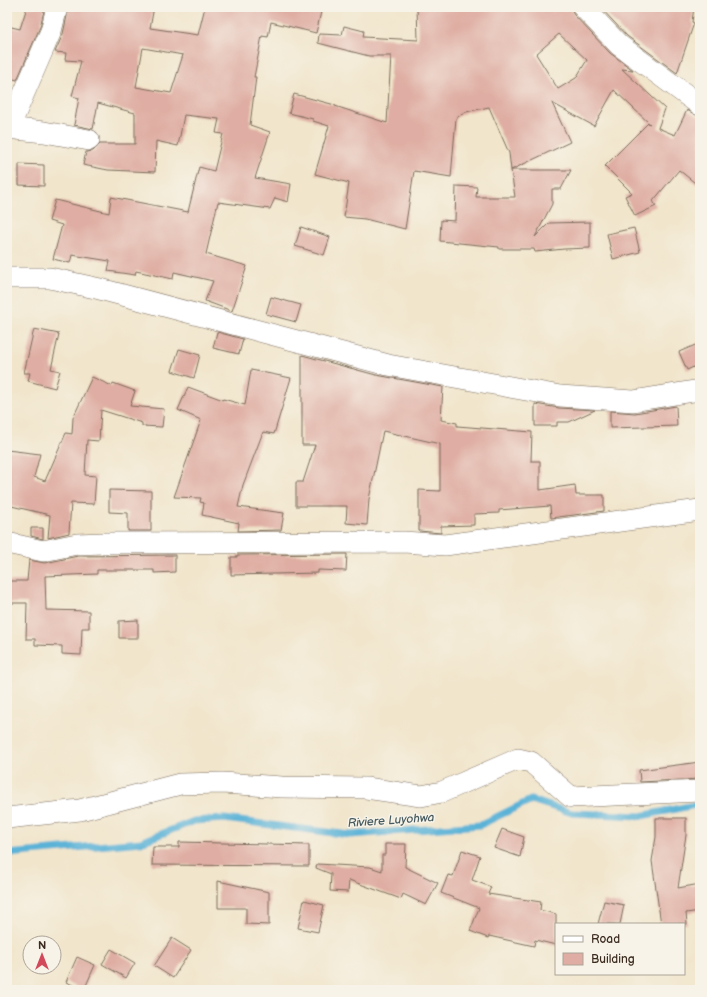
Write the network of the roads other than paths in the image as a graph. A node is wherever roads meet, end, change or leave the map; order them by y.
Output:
1 (57, 7) edge
2 (583, 7) edge
3 (700, 105) edge
4 (8, 128) edge
5 (89, 140) dead end
6 (7, 278) edge
7 (700, 390) edge
8 (700, 510) edge
9 (7, 543) edge
10 (700, 791) edge
11 (7, 818) edge

1 - 4 street
2 - 3 street
4 - 5 street
6 - 7 street
8 - 9 street
10 - 11 street

